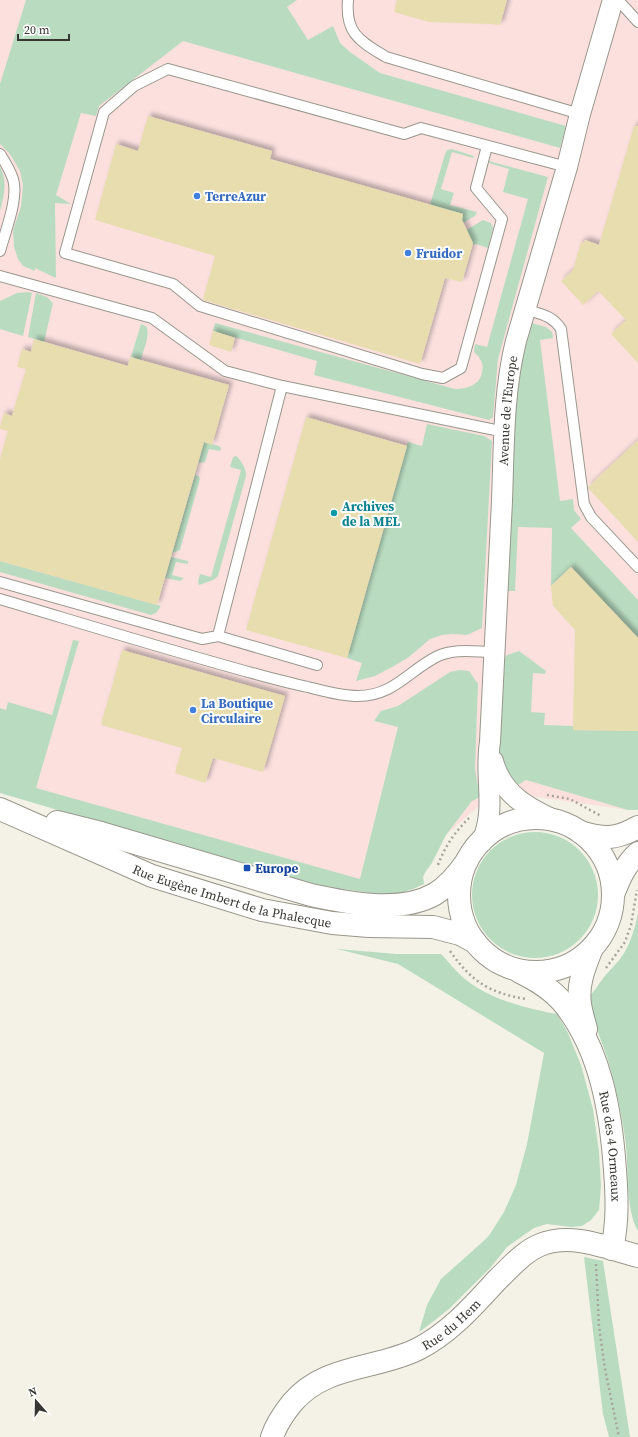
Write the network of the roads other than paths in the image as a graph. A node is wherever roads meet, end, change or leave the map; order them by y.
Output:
1 (348, 0) edge
2 (613, 0) edge
3 (618, 0) edge
4 (638, 22) edge
5 (580, 114) junction
6 (487, 146) junction
7 (0, 154) edge
8 (567, 167) junction
9 (0, 251) edge
10 (0, 276) edge
11 (525, 309) junction
12 (282, 386) junction
13 (505, 432) junction
14 (638, 567) edge
15 (0, 582) edge
16 (0, 599) edge
17 (218, 636) junction
18 (494, 652) junction
19 (317, 665) dead end
20 (490, 742) junction
21 (0, 808) edge
22 (558, 822) junction
23 (638, 827) edge
24 (580, 832) junction
25 (482, 842) junction
26 (638, 853) edge
27 (467, 861) junction
28 (613, 895) junction
29 (475, 942) junction
30 (593, 947) junction
31 (514, 969) junction
32 (589, 1046) junction
33 (604, 1255) junction
34 (638, 1256) edge
35 (272, 1437) edge

1 - 5 lane
2 - 5 street, Avenue de l'Europe
3 - 4 lane
5 - 8 street, Avenue de l'Europe
6 - 6 lane
6 - 8 lane
7 - 9 lane
8 - 11 street, Avenue de l'Europe
10 - 12 lane
11 - 13 street, Avenue de l'Europe
11 - 14 lane
12 - 13 lane
12 - 17 lane
13 - 18 street, Avenue de l'Europe
15 - 17 lane
16 - 18 lane
17 - 19 lane
18 - 20 street, Avenue de l'Europe
20 - 22 street, Avenue de l'Europe
20 - 25 street, Avenue de l'Europe
21 - 27 street, Rue Eugène Imbert de la Phalecque
21 - 29 street, Rue Eugène Imbert de la Phalecque
22 - 24 street, Rue Eugène Imbert de la Phalecque
22 - 25 street, Rue Eugène Imbert de la Phalecque
23 - 24 street
24 - 28 street
25 - 27 street, Rue Eugène Imbert de la Phalecque
26 - 28 street
27 - 29 street
28 - 30 street
29 - 31 street
30 - 31 street
30 - 32 street, Rue des 4 Ormeaux
31 - 32 street, Rue des 4 Ormeaux
32 - 33 street, Rue des 4 Ormeaux
33 - 34 street, Rue du Hem
33 - 35 street, Rue du Hem

